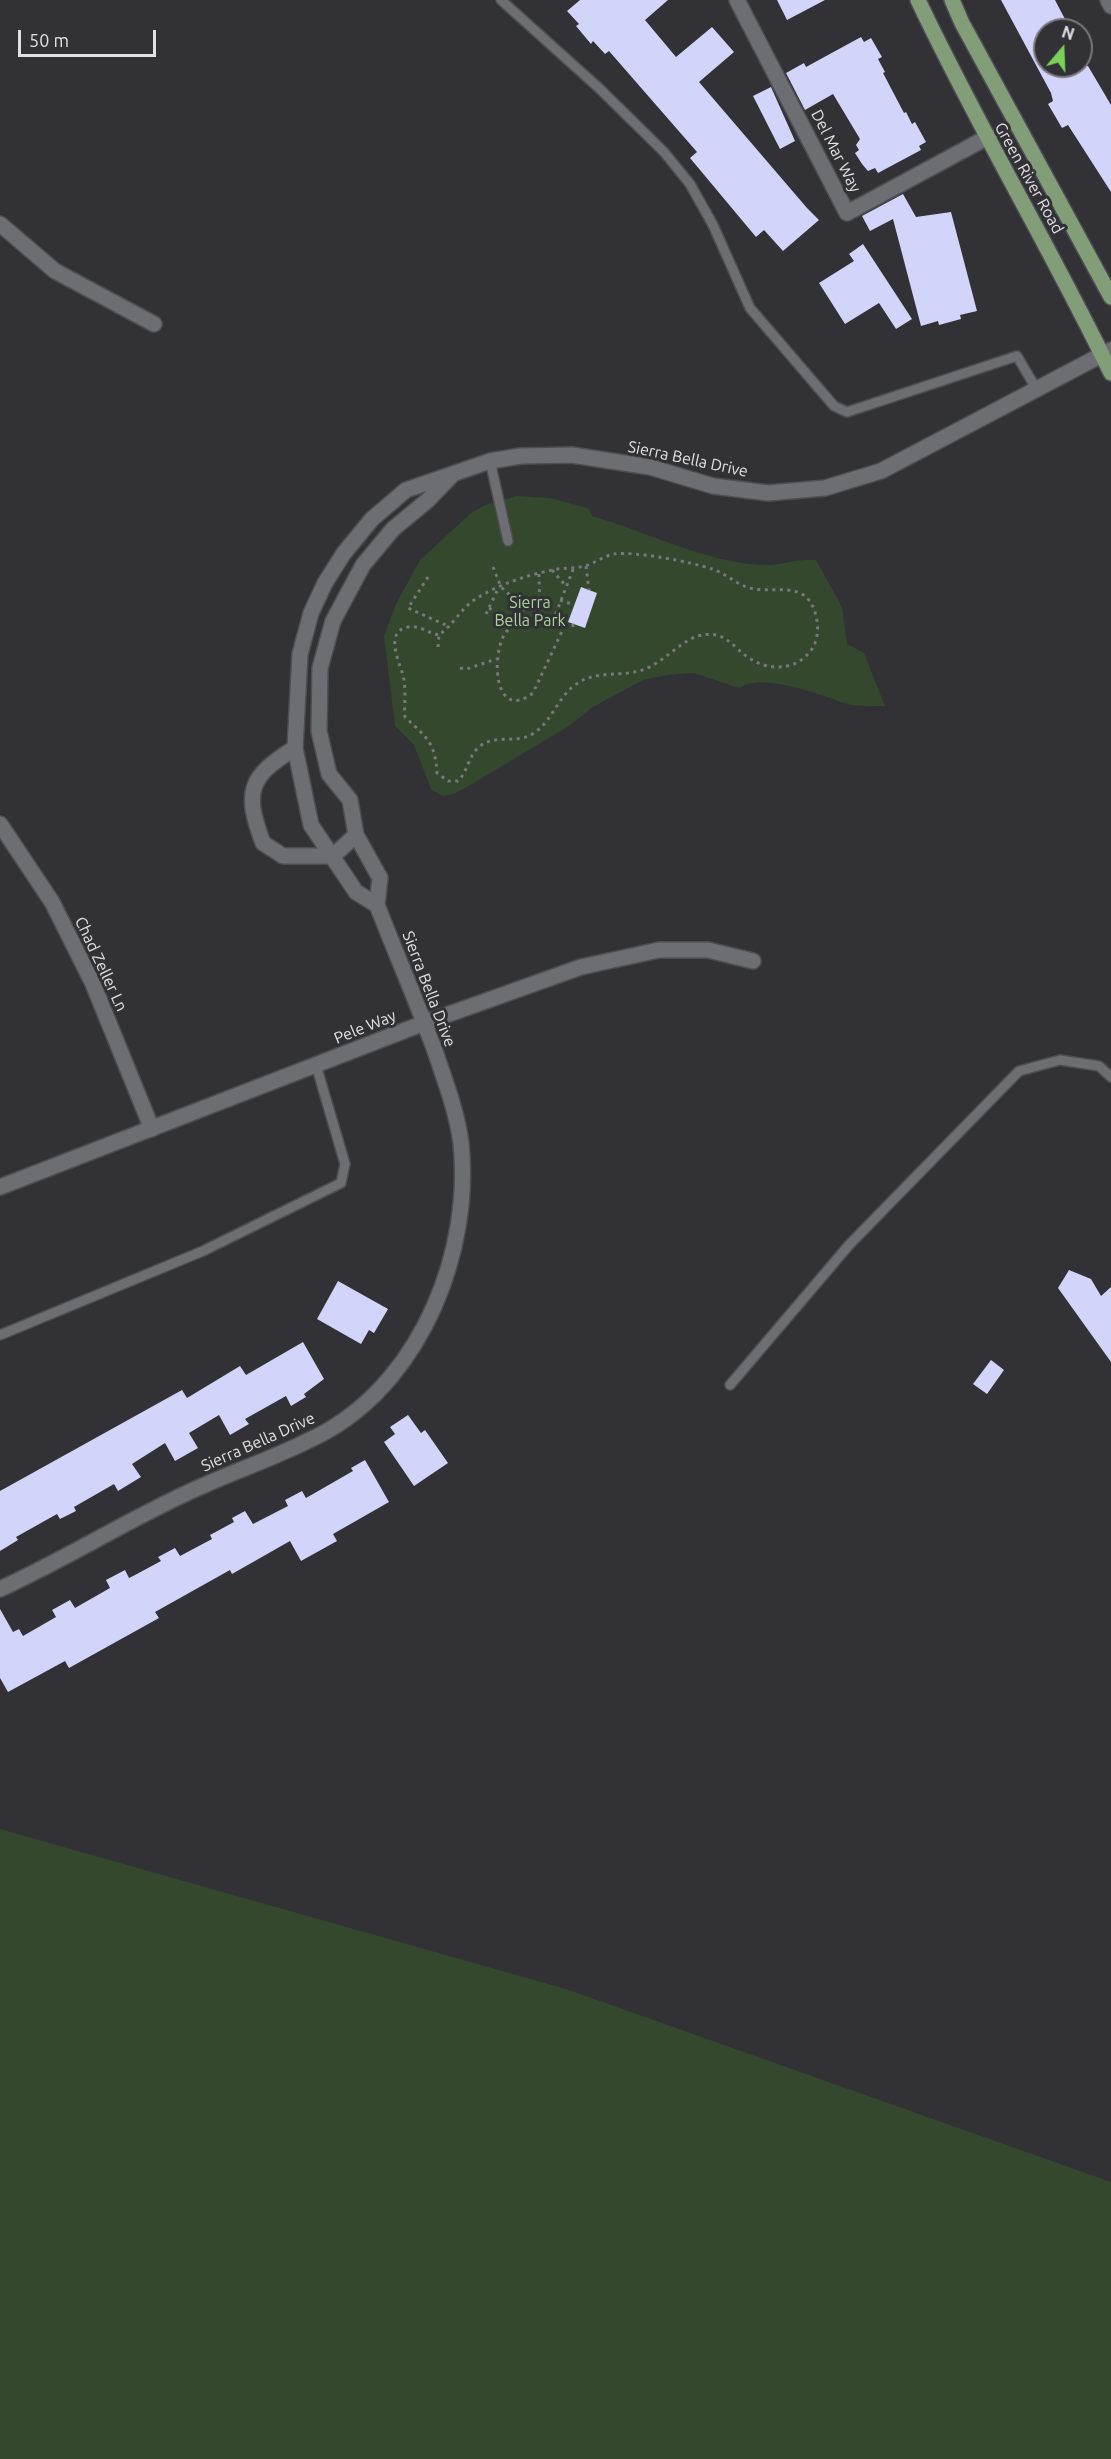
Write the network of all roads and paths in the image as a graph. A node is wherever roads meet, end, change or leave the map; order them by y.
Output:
1 (501, 0) edge
2 (737, 0) edge
3 (918, 0) edge
4 (952, 0) edge
5 (1108, 0) edge
6 (1111, 6) edge
7 (1017, 123) junction
8 (986, 138) junction
9 (0, 224) edge
10 (1111, 297) edge
11 (154, 324) dead end
12 (1107, 352) edge
13 (1111, 373) edge
14 (1037, 390) junction
15 (490, 461) junction
16 (453, 474) junction
17 (508, 541) dead end
18 (586, 566) junction
19 (493, 567) dead end
20 (574, 567) junction
21 (552, 570) junction
22 (539, 573) junction
23 (428, 578) dead end
24 (565, 585) junction
25 (499, 588) junction
26 (589, 590) dead end
27 (560, 600) junction
28 (574, 605) dead end
29 (489, 608) junction
30 (486, 614) dead end
31 (525, 617) junction
32 (540, 617) junction
33 (553, 621) junction
34 (515, 624) junction
35 (576, 625) dead end
36 (450, 627) junction
37 (564, 627) junction
38 (439, 635) junction
39 (438, 647) dead end
40 (496, 659) junction
41 (460, 668) dead end
42 (295, 748) junction
43 (0, 824) edge
44 (356, 835) junction
45 (333, 855) junction
46 (376, 905) junction
47 (753, 961) dead end
48 (424, 1023) junction
49 (316, 1065) junction
50 (1111, 1077) edge
51 (152, 1129) junction
52 (0, 1187) edge
53 (0, 1335) edge
54 (730, 1385) dead end
55 (0, 1589) edge

1 - 14 lane
2 - 8 street, Del Mar Way
3 - 8 main road, Green River Road
4 - 7 main road, Green River Road
5 - 6 street
7 - 8 lane, Del Mar Way
7 - 10 main road, Green River Road
8 - 12 main road, Green River Road
9 - 11 street
12 - 13 main road, Green River Road
12 - 14 street, Sierra Bella Drive
14 - 15 street, Sierra Bella Drive
15 - 16 street, Sierra Bella Drive
15 - 17 lane
16 - 42 street, Sierra Bella Drive
16 - 44 street, Sierra Bella Drive
18 - 20 path
18 - 26 path
18 - 38 path
19 - 25 path
20 - 21 path
20 - 24 path
21 - 22 path
21 - 24 path
22 - 25 path
22 - 32 path
23 - 36 path
24 - 27 path
25 - 29 path
25 - 31 path
25 - 36 path
27 - 28 path
27 - 33 path
29 - 30 path
29 - 34 path
31 - 32 path
31 - 34 path
32 - 33 path
33 - 37 path
34 - 40 path
35 - 37 path
36 - 38 path
37 - 40 path
38 - 39 path
40 - 41 path
42 - 45 street, Sierra Bella Drive
42 - 45 street
43 - 51 street, Chad Zeller Ln
44 - 45 street
44 - 46 street, Sierra Bella Drive
45 - 46 street, Sierra Bella Drive
46 - 48 street, Sierra Bella Drive
47 - 48 street, Pele Way
48 - 49 street, Pele Way
48 - 55 street, Sierra Bella Drive
49 - 51 street, Pele Way
49 - 53 lane
50 - 54 lane
51 - 52 street, Pele Way

